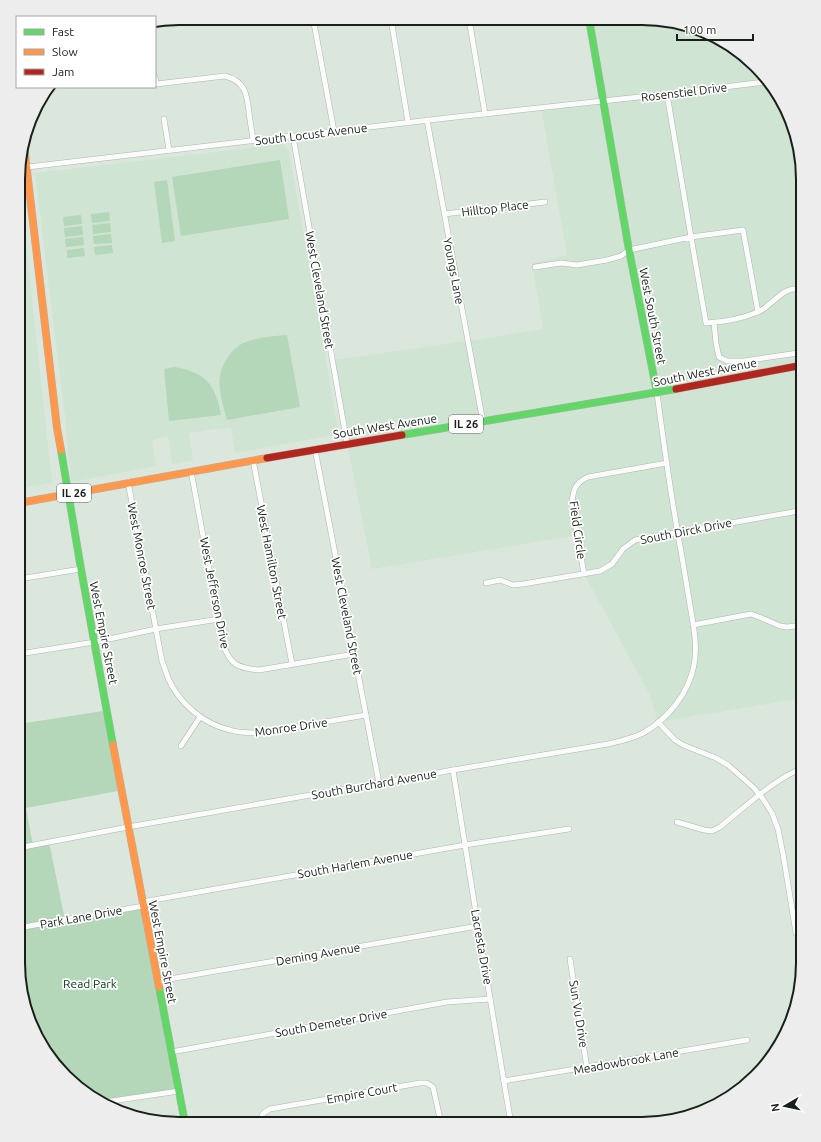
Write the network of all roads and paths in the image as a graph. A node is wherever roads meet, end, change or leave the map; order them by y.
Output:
1 (314, 25) edge
2 (392, 25) edge
3 (470, 25) edge
4 (591, 25) edge
5 (762, 82) edge
6 (156, 84) edge
7 (667, 94) junction
8 (603, 101) junction
9 (485, 114) junction
10 (164, 119) dead end
11 (427, 120) junction
12 (408, 122) junction
13 (334, 131) junction
14 (294, 136) junction
15 (253, 140) junction
16 (169, 150) junction
17 (25, 167) edge
18 (25, 182) edge
19 (546, 202) dead end
20 (444, 214) junction
21 (691, 237) junction
22 (629, 250) junction
23 (535, 267) dead end
24 (796, 289) edge
25 (758, 312) junction
26 (714, 323) junction
27 (796, 353) edge
28 (796, 366) edge
29 (656, 393) junction
30 (483, 422) junction
31 (347, 443) junction
32 (315, 449) junction
33 (252, 460) junction
34 (667, 463) junction
35 (191, 471) junction
36 (128, 482) junction
37 (68, 494) junction
38 (25, 501) edge
39 (796, 511) edge
40 (677, 532) junction
41 (81, 569) junction
42 (584, 574) junction
43 (25, 578) edge
44 (486, 583) dead end
45 (219, 619) junction
46 (693, 625) junction
47 (796, 626) edge
48 (156, 629) junction
49 (95, 642) junction
50 (25, 653) edge
51 (354, 654) junction
52 (292, 664) junction
53 (694, 665) joint
54 (366, 715) junction
55 (200, 717) junction
56 (658, 722) junction
57 (181, 746) dead end
58 (453, 770) junction
59 (796, 771) edge
60 (379, 783) junction
61 (760, 795) junction
62 (677, 822) dead end
63 (128, 827) junction
64 (569, 829) dead end
65 (465, 845) junction
66 (25, 847) edge
67 (143, 904) junction
68 (478, 926) junction
69 (25, 927) edge
70 (796, 933) dead end
71 (570, 959) dead end
72 (158, 981) junction
73 (490, 999) junction
74 (747, 1040) dead end
75 (171, 1052) junction
76 (587, 1068) junction
77 (504, 1081) junction
78 (179, 1091) junction
79 (111, 1101) edge
80 (184, 1117) edge
81 (262, 1117) edge
82 (440, 1117) edge
83 (510, 1117) edge

1 - 13 street
2 - 12 street
3 - 9 street
4 - 8 main road, West South Street
5 - 7 street, Rosenstiel Drive
6 - 15 street
7 - 8 street, Rosenstiel Drive
7 - 21 street
8 - 9 street, South Locust Avenue
8 - 22 main road, West South Street
9 - 11 street, South Locust Avenue
10 - 16 street
11 - 12 street, South Locust Avenue
11 - 20 street, Youngs Lane
12 - 13 street, South Locust Avenue
13 - 14 street, South Locust Avenue
14 - 15 street, South Locust Avenue
14 - 31 street, West Cleveland Street
15 - 16 street, South Locust Avenue
16 - 17 street, South Locust Avenue
18 - 37 main road, West Empire Street
19 - 20 street, Hilltop Place
20 - 30 street, Youngs Lane
21 - 22 street
21 - 25 street
21 - 26 street
22 - 23 street
22 - 29 main road, West South Street
24 - 25 street
25 - 26 street
26 - 27 street
28 - 29 main road, South West Avenue / IL 26
29 - 30 main road, South West Avenue / IL 26
29 - 34 street, West South Street
30 - 31 main road, South West Avenue / IL 26
31 - 32 main road, South West Avenue / IL 26
32 - 33 main road, South West Avenue / IL 26
32 - 51 street, West Cleveland Street
33 - 35 main road, South West Avenue / IL 26
33 - 52 street, West Hamilton Street
34 - 40 street, West South Street
34 - 42 street, Field Circle
35 - 36 main road, South West Avenue / IL 26
35 - 45 street, West Jefferson Drive
36 - 37 main road, South West Avenue / IL 26
36 - 48 street, West Monroe Street
37 - 38 main road, South West Avenue / IL 26
37 - 41 main road, West Empire Street
39 - 40 street, South Dirck Drive
40 - 42 street, South Dirck Drive
40 - 46 street, West South Street
41 - 43 street
41 - 49 main road, West Empire Street
42 - 44 street, South Dirck Drive
45 - 48 street
45 - 52 street, West Jefferson Drive
46 - 47 street
46 - 53 street, West South Street
48 - 49 street
48 - 55 street, Monroe Drive
49 - 50 street
49 - 63 main road, West Empire Street
51 - 52 street, West Jefferson Drive
51 - 54 street, West Cleveland Street
53 - 56 street, South Burchard Avenue
54 - 55 street, Monroe Drive
54 - 60 street, West Cleveland Street
55 - 57 street
56 - 58 street, South Burchard Avenue
56 - 61 street
58 - 60 street, South Burchard Avenue
58 - 65 street, Lacresta Drive
59 - 61 street
60 - 63 street, South Burchard Avenue
61 - 62 street
61 - 70 street
63 - 66 street, South Burchard Avenue
63 - 67 main road, West Empire Street
64 - 65 street, South Harlem Avenue
65 - 67 street, South Harlem Avenue
65 - 68 street, Lacresta Drive
67 - 69 street, Park Lane Drive
67 - 72 main road, West Empire Street
68 - 72 street, Deming Avenue
68 - 73 street, Lacresta Drive
71 - 76 street, Sun Vu Drive
72 - 75 main road, West Empire Street
73 - 75 street, South Demeter Drive
73 - 77 street, Lacresta Drive
74 - 76 street, Meadowbrook Lane
75 - 78 main road, West Empire Street
76 - 77 street, Meadowbrook Lane
77 - 83 street, Lacresta Drive
78 - 79 street
78 - 80 main road, West Empire Street
81 - 82 street, Empire Court

